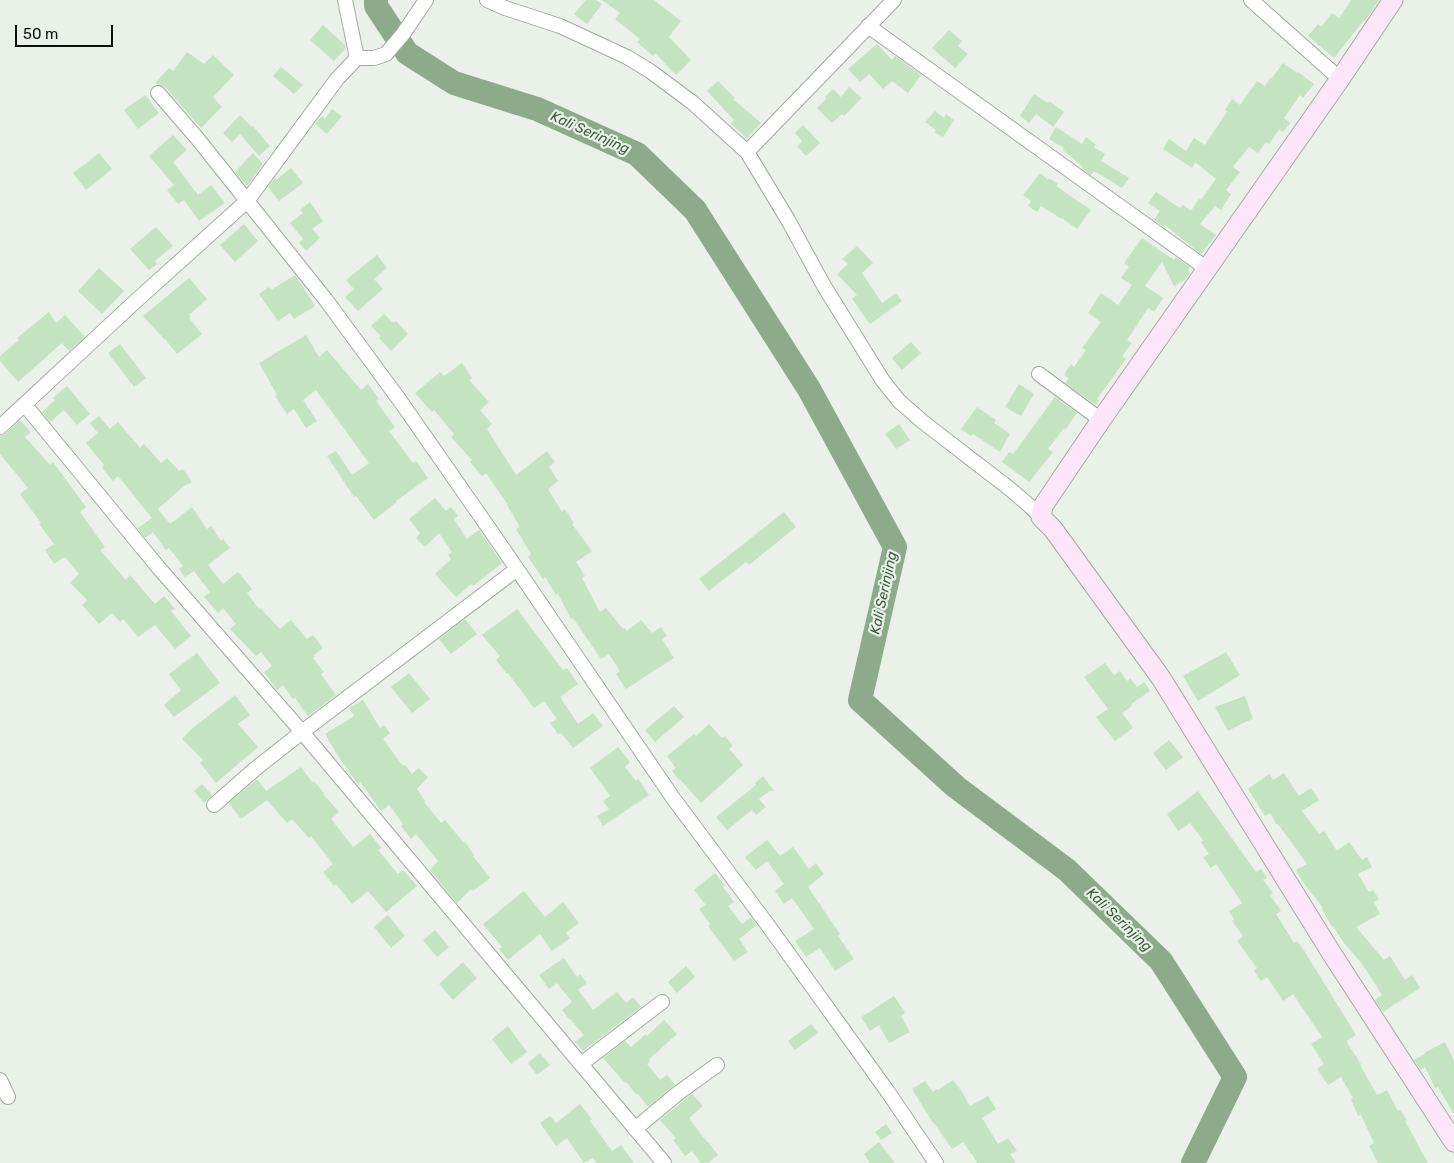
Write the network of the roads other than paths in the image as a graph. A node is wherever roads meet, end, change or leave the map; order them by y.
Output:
1 (344, 0) edge
2 (426, 0) edge
3 (487, 0) edge
4 (894, 0) edge
5 (1251, 0) edge
6 (1393, 0) edge
7 (868, 26) junction
8 (357, 58) junction
9 (1340, 79) junction
10 (158, 92) dead end
11 (747, 152) junction
12 (247, 201) junction
13 (1206, 268) junction
14 (1039, 374) dead end
15 (25, 405) junction
16 (1101, 420) junction
17 (0, 427) edge
18 (1041, 517) junction
19 (518, 569) junction
20 (302, 732) junction
21 (214, 805) dead end
22 (662, 1002) dead end
23 (581, 1064) junction
24 (717, 1065) dead end
25 (0, 1080) edge
26 (8, 1097) dead end
27 (635, 1129) junction
28 (1454, 1142) edge
29 (664, 1163) edge
30 (936, 1163) edge

1 - 8 street
2 - 8 street
3 - 11 street
4 - 7 street
5 - 9 street
6 - 9 street
7 - 11 street
7 - 13 street
8 - 12 street
9 - 13 street
10 - 12 street
11 - 18 street
12 - 15 street
12 - 19 street
13 - 16 street
14 - 16 street
15 - 17 street
15 - 20 street
16 - 18 street
18 - 28 street
19 - 20 street
19 - 30 street
20 - 21 street
20 - 23 street
22 - 23 street
23 - 27 street
24 - 27 street
25 - 26 street
27 - 29 street

